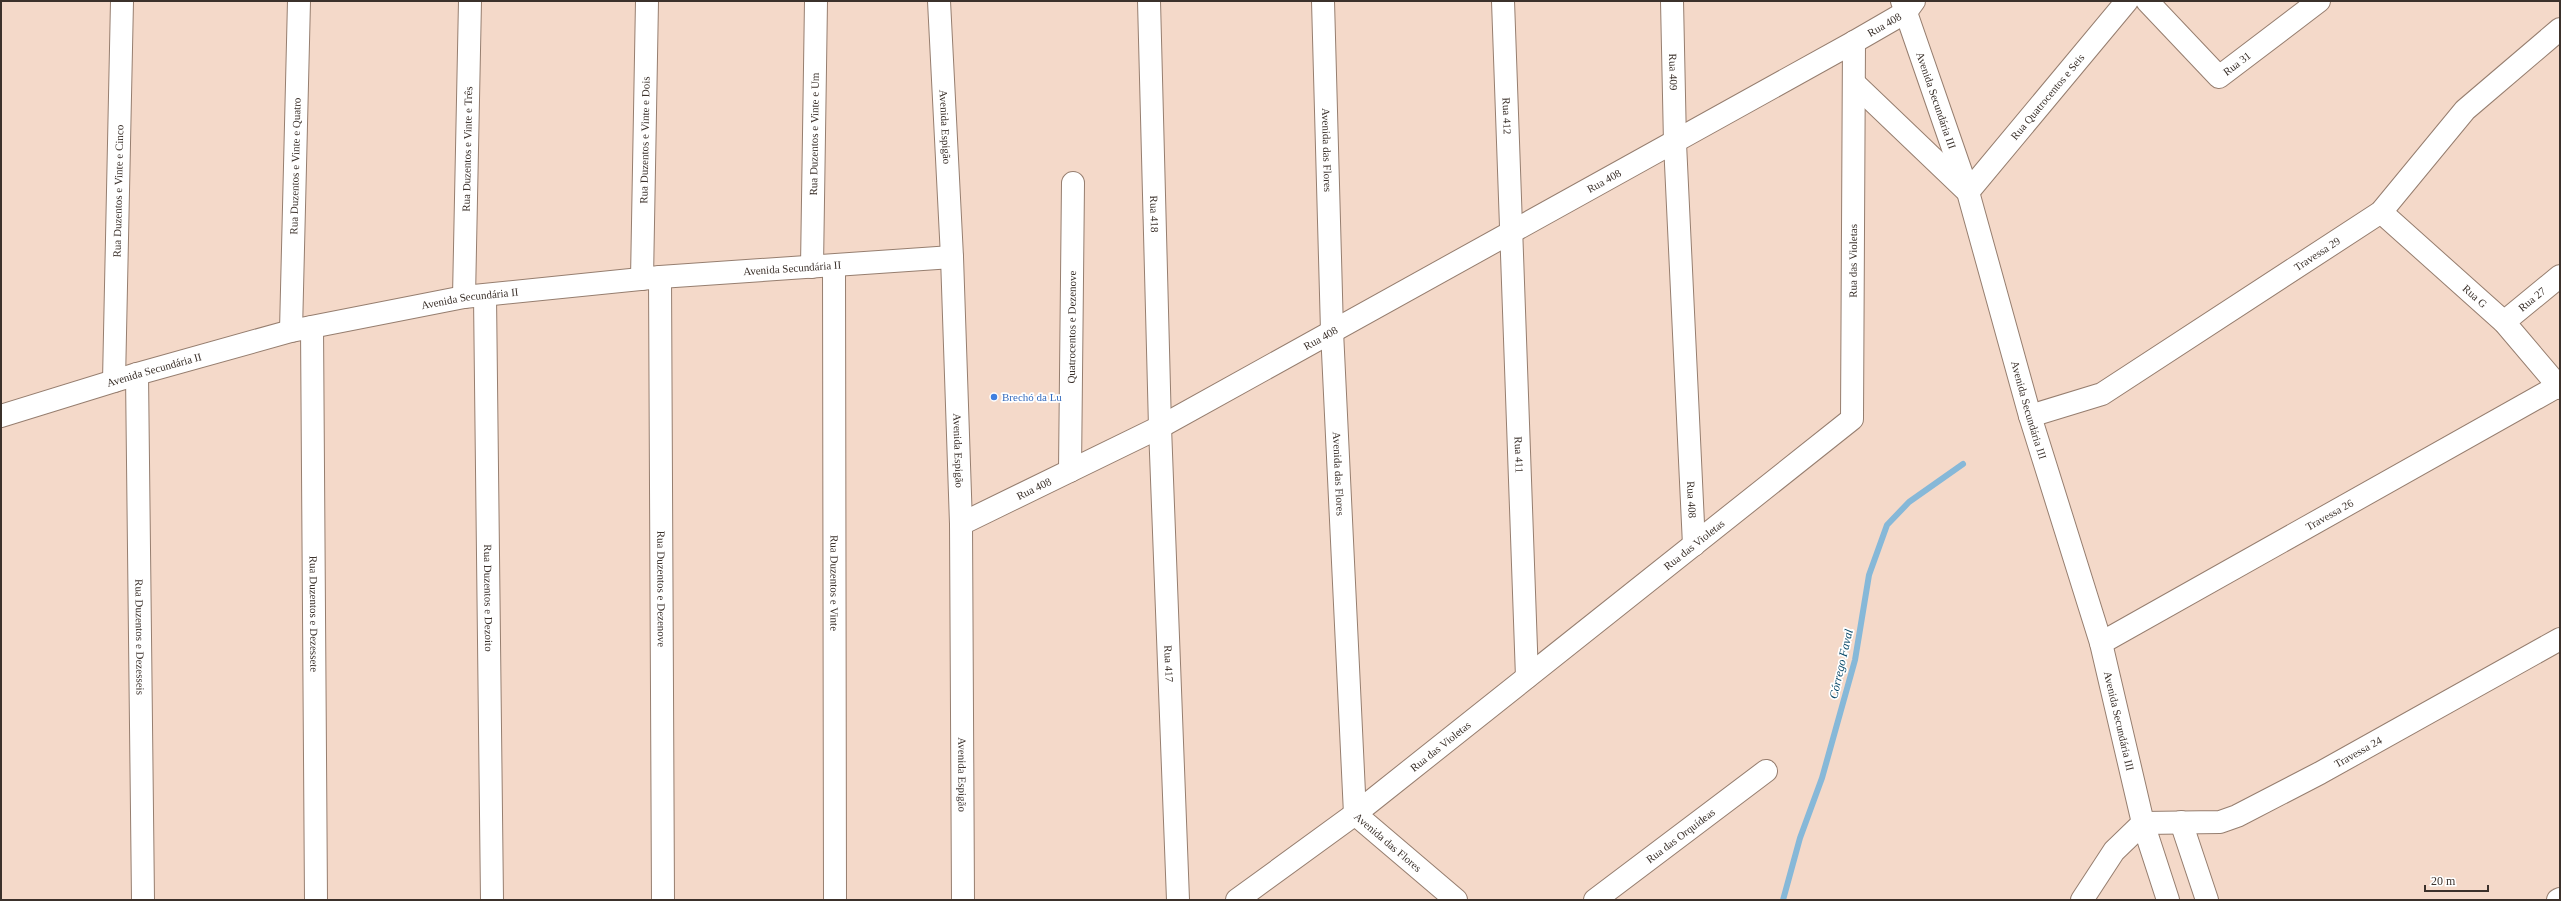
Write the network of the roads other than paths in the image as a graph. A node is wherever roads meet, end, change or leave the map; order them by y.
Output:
1 (122, 1) edge
2 (298, 1) edge
3 (470, 1) edge
4 (647, 1) edge
5 (816, 1) edge
6 (939, 1) edge
7 (1149, 1) edge
8 (1323, 1) edge
9 (1502, 1) edge
10 (1672, 1) edge
11 (2127, 1) edge
12 (2147, 1) edge
13 (2319, 1) edge
14 (1907, 5) edge
15 (2560, 29) edge
16 (1854, 42) junction
17 (1854, 83) junction
18 (1675, 143) junction
19 (1073, 183) dead end
20 (1968, 192) junction
21 (2381, 212) junction
22 (1512, 232) junction
23 (952, 257) junction
24 (834, 266) junction
25 (812, 267) junction
26 (2560, 276) edge
27 (651, 278) junction
28 (474, 297) junction
29 (2504, 322) junction
30 (312, 327) junction
31 (291, 331) junction
32 (1332, 331) junction
33 (137, 374) junction
34 (114, 381) junction
35 (2559, 387) edge
36 (1, 416) edge
37 (2030, 416) junction
38 (1160, 427) junction
39 (1070, 471) junction
40 (962, 524) junction
41 (1694, 545) junction
42 (2560, 639) edge
43 (2101, 643) junction
44 (1527, 677) junction
45 (1766, 771) dead end
46 (1356, 814) junction
47 (2181, 822) junction
48 (2143, 823) junction
49 (143, 900) edge
50 (316, 900) edge
51 (492, 900) edge
52 (663, 900) edge
53 (835, 900) edge
54 (962, 900) edge
55 (1178, 900) edge
56 (1237, 900) edge
57 (1456, 900) edge
58 (1595, 900) edge
59 (2082, 900) edge
60 (2168, 900) edge
61 (2207, 900) edge

1 - 34 street, Rua Duzentos e Vinte e Cinco
2 - 31 street, Rua Duzentos e Vinte e Quatro
3 - 28 street, Rua Duzentos e Vinte e Três
4 - 27 street, Rua Duzentos e Vinte e Dois
5 - 25 street, Rua Duzentos e Vinte e Um
6 - 23 street, Avenida Espigão
7 - 38 street, Rua 418
8 - 32 street, Avenida das Flores
9 - 22 street, Rua 412
10 - 18 street, Rua 409
11 - 20 street, Rua Quatrocentos e Seis
12 - 13 street, Rua 31
14 - 16 street, Rua 408
14 - 20 street, Avenida Secundária III
15 - 21 street, Travessa 29
16 - 17 street, Rua das Violetas
16 - 18 street, Rua 408
17 - 20 street
17 - 41 street, Rua das Violetas
18 - 22 street, Rua 408
18 - 41 street, Rua 408
19 - 39 street, Quatrocentos e Dezenove
20 - 37 street, Avenida Secundária III
21 - 29 street, Rua G
21 - 37 street, Travessa 29
22 - 32 street, Rua 408
22 - 44 street, Rua 411
23 - 24 street, Avenida Secundária II
23 - 40 street, Avenida Espigão
24 - 25 street, Avenida Secundária II
24 - 53 street, Rua Duzentos e Vinte
25 - 27 street, Avenida Secundária II
26 - 29 street, Rua 27
27 - 28 street, Avenida Secundária II
27 - 52 street, Rua Duzentos e Dezenove
28 - 30 street, Avenida Secundária II
28 - 51 street, Rua Duzentos e Dezoito
29 - 35 street, Rua G
30 - 31 street, Avenida Secundária II
30 - 50 street, Rua Duzentos e Dezessete
31 - 33 street, Avenida Secundária II
32 - 38 street, Rua 408
32 - 46 street, Avenida das Flores
33 - 34 street, Avenida Secundária II
33 - 49 street, Rua Duzentos e Dezesseis
34 - 36 street, Avenida Secundária II
35 - 43 street, Travessa 26
37 - 43 street, Avenida Secundária III
38 - 39 street, Rua 408
38 - 55 street, Rua 417
39 - 40 street, Rua 408
40 - 54 street, Avenida Espigão
41 - 44 street, Rua das Violetas
42 - 47 street, Travessa 24
43 - 48 street, Avenida Secundária III
44 - 46 street, Rua das Violetas
45 - 58 street, Rua das Orquídeas
46 - 56 street, Rua das Violetas
46 - 57 street, Avenida das Flores
47 - 48 street, Travessa 24
47 - 61 street
48 - 59 street
48 - 60 street, Avenida Secundária III

